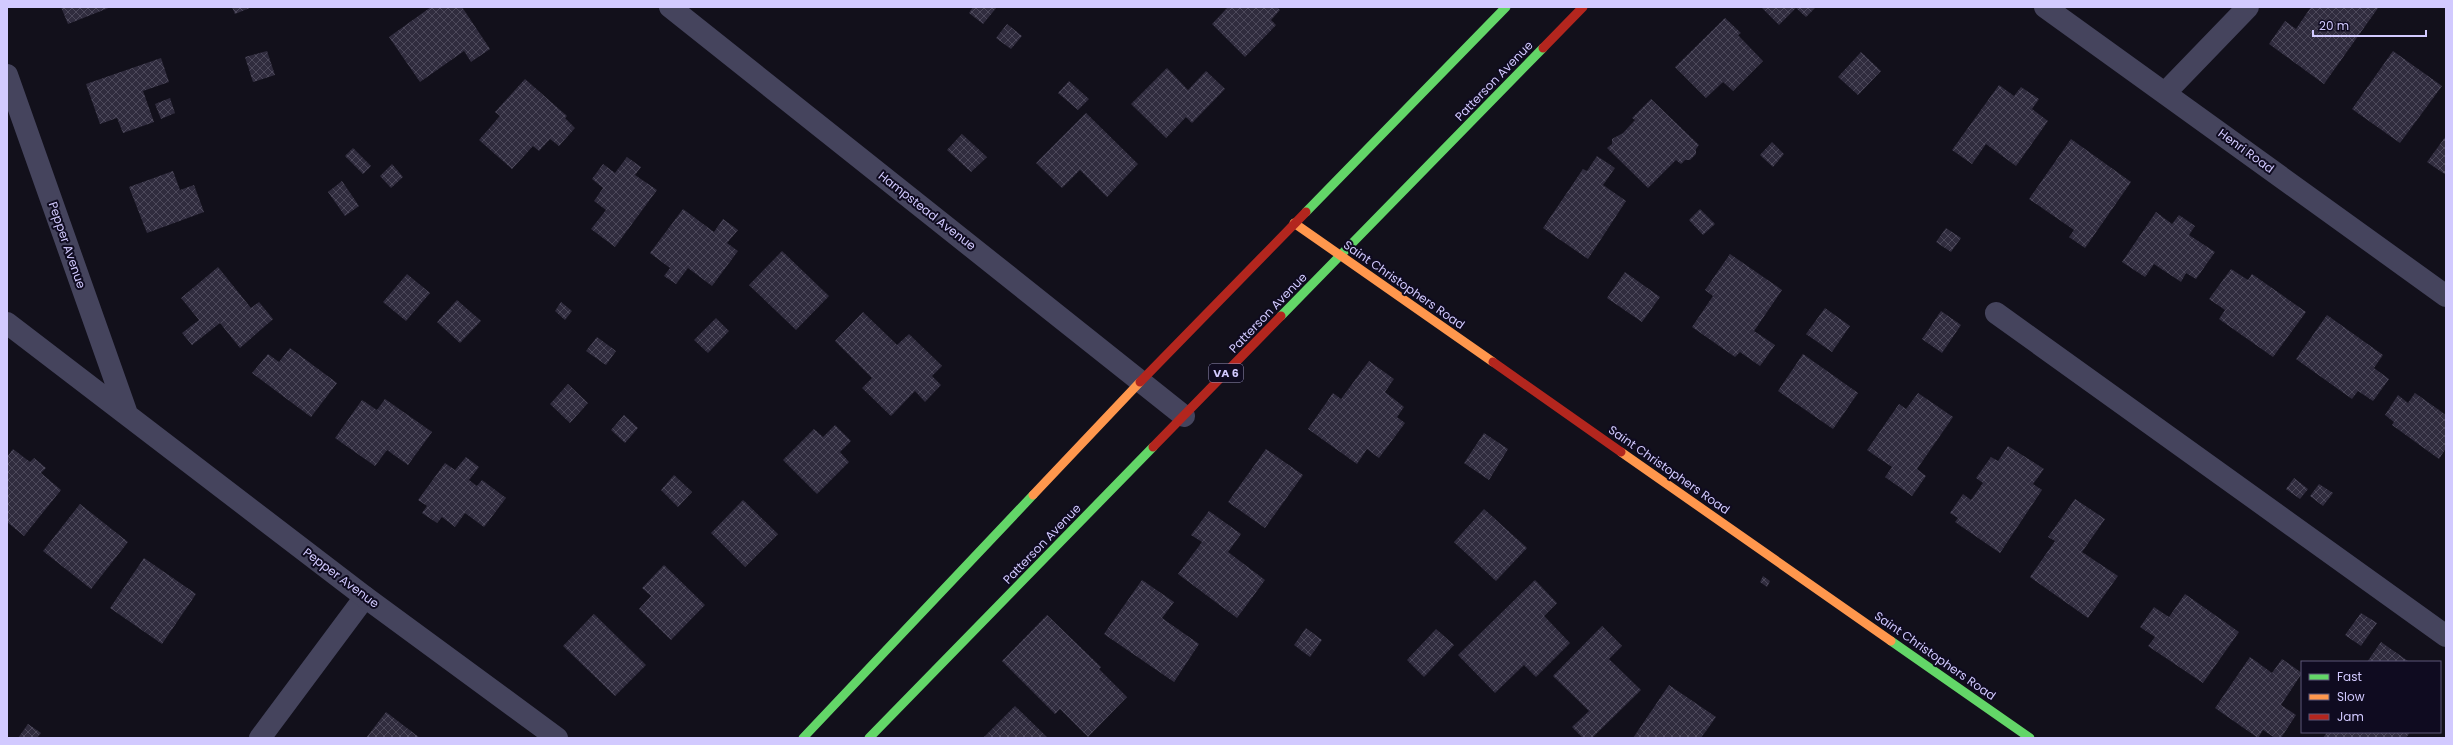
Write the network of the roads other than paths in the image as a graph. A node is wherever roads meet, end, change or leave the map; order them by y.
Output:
1 (670, 7) edge
2 (1506, 7) edge
3 (1583, 7) edge
4 (2045, 7) edge
5 (2248, 7) edge
6 (7, 75) edge
7 (2165, 93) junction
8 (1294, 223) junction
9 (1341, 255) junction
10 (2446, 296) edge
11 (1996, 313) dead end
12 (7, 323) edge
13 (1141, 381) junction
14 (127, 414) junction
15 (1184, 416) junction
16 (365, 597) junction
17 (2446, 636) edge
18 (260, 738) edge
19 (557, 738) edge
20 (803, 738) edge
21 (869, 738) edge
22 (2030, 738) edge

1 - 13 street, Hampstead Avenue
2 - 8 main road
3 - 9 main road, Patterson Avenue / VA 6
4 - 7 street, Henri Road
5 - 7 street
6 - 14 street, Pepper Avenue
7 - 10 street, Henri Road
8 - 9 main road, Saint Christophers Road
8 - 13 main road
9 - 15 main road, Patterson Avenue / VA 6
9 - 22 main road, Saint Christophers Road
11 - 17 street
12 - 14 street, Pepper Avenue
13 - 15 street, Hampstead Avenue
13 - 20 main road
14 - 16 street, Pepper Avenue
15 - 21 main road, Patterson Avenue / VA 6
16 - 18 street
16 - 19 street, Pepper Avenue

